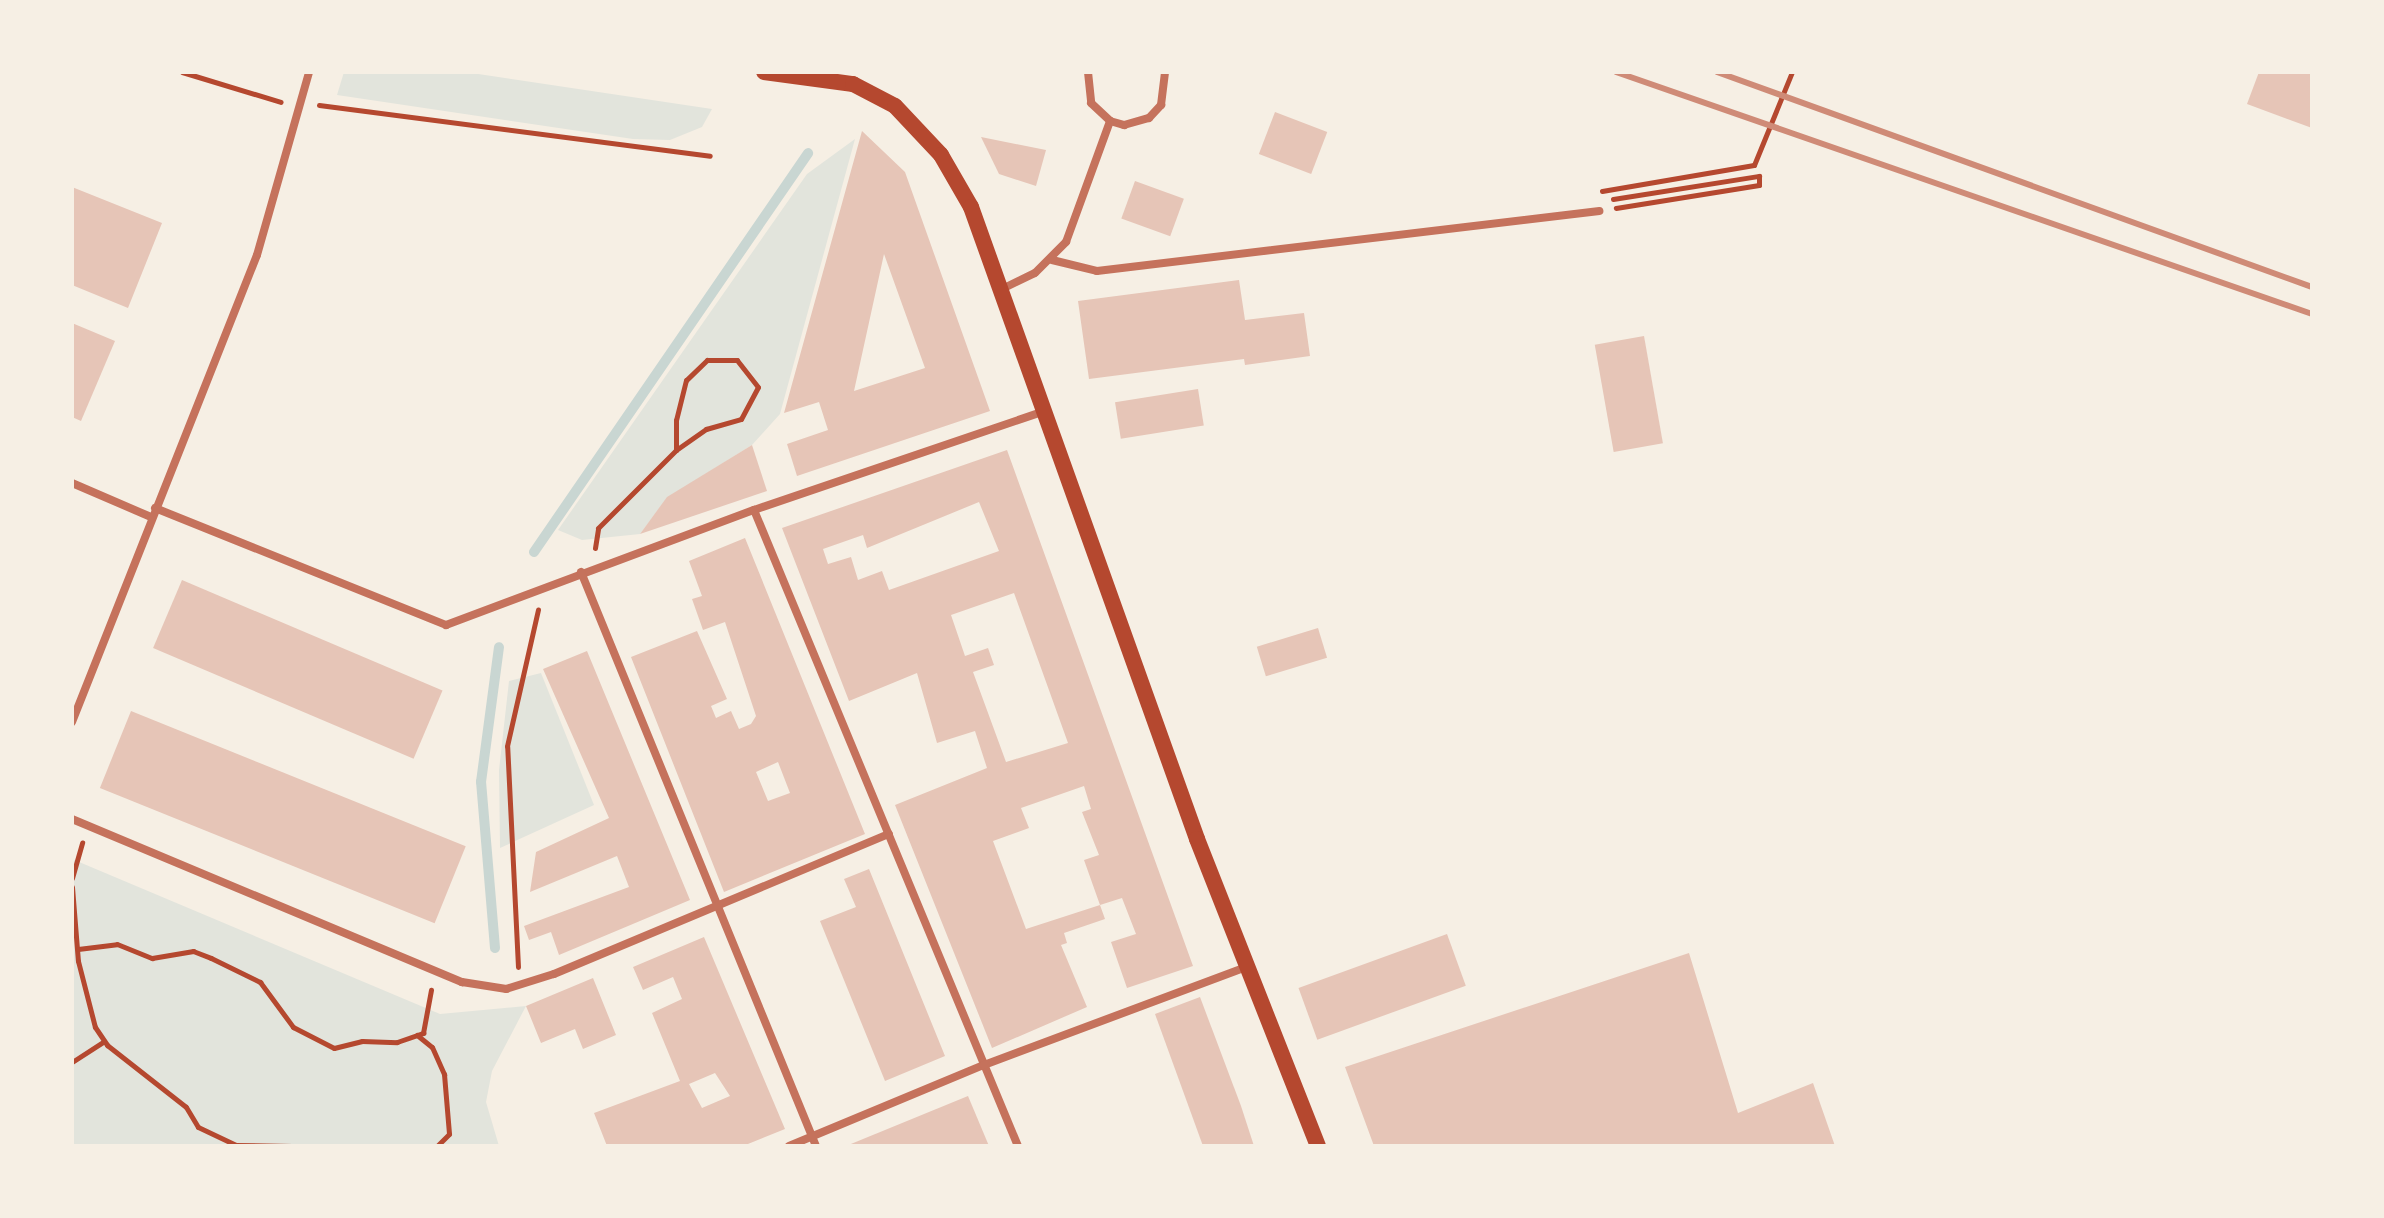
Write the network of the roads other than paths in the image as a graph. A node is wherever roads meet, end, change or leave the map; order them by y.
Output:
1 (309, 72) edge
2 (764, 72) edge
3 (1088, 72) edge
4 (1165, 72) edge
5 (1110, 121) junction
6 (1599, 211) road end
7 (1052, 260) junction
8 (1004, 288) junction
9 (1044, 411) junction
10 (72, 483) edge
11 (754, 510) junction
12 (153, 512) junction
13 (581, 572) junction
14 (72, 722) edge
15 (72, 819) edge
16 (889, 834) junction
17 (717, 906) junction
18 (1246, 967) junction
19 (984, 1065) junction
20 (812, 1136) junction
21 (789, 1146) edge
22 (816, 1146) edge
23 (1018, 1146) edge
24 (1318, 1146) edge

1 - 12 street
2 - 8 main road
3 - 5 street
4 - 5 street
5 - 7 street
6 - 7 street
7 - 8 street
8 - 9 main road
9 - 11 street
9 - 18 main road
10 - 12 street
11 - 13 street
11 - 16 street
12 - 13 street
12 - 14 street
13 - 17 street
15 - 17 street
16 - 17 street
16 - 19 street
17 - 20 street
18 - 19 street
18 - 24 main road
19 - 20 street
19 - 23 street
20 - 21 street
20 - 22 street

